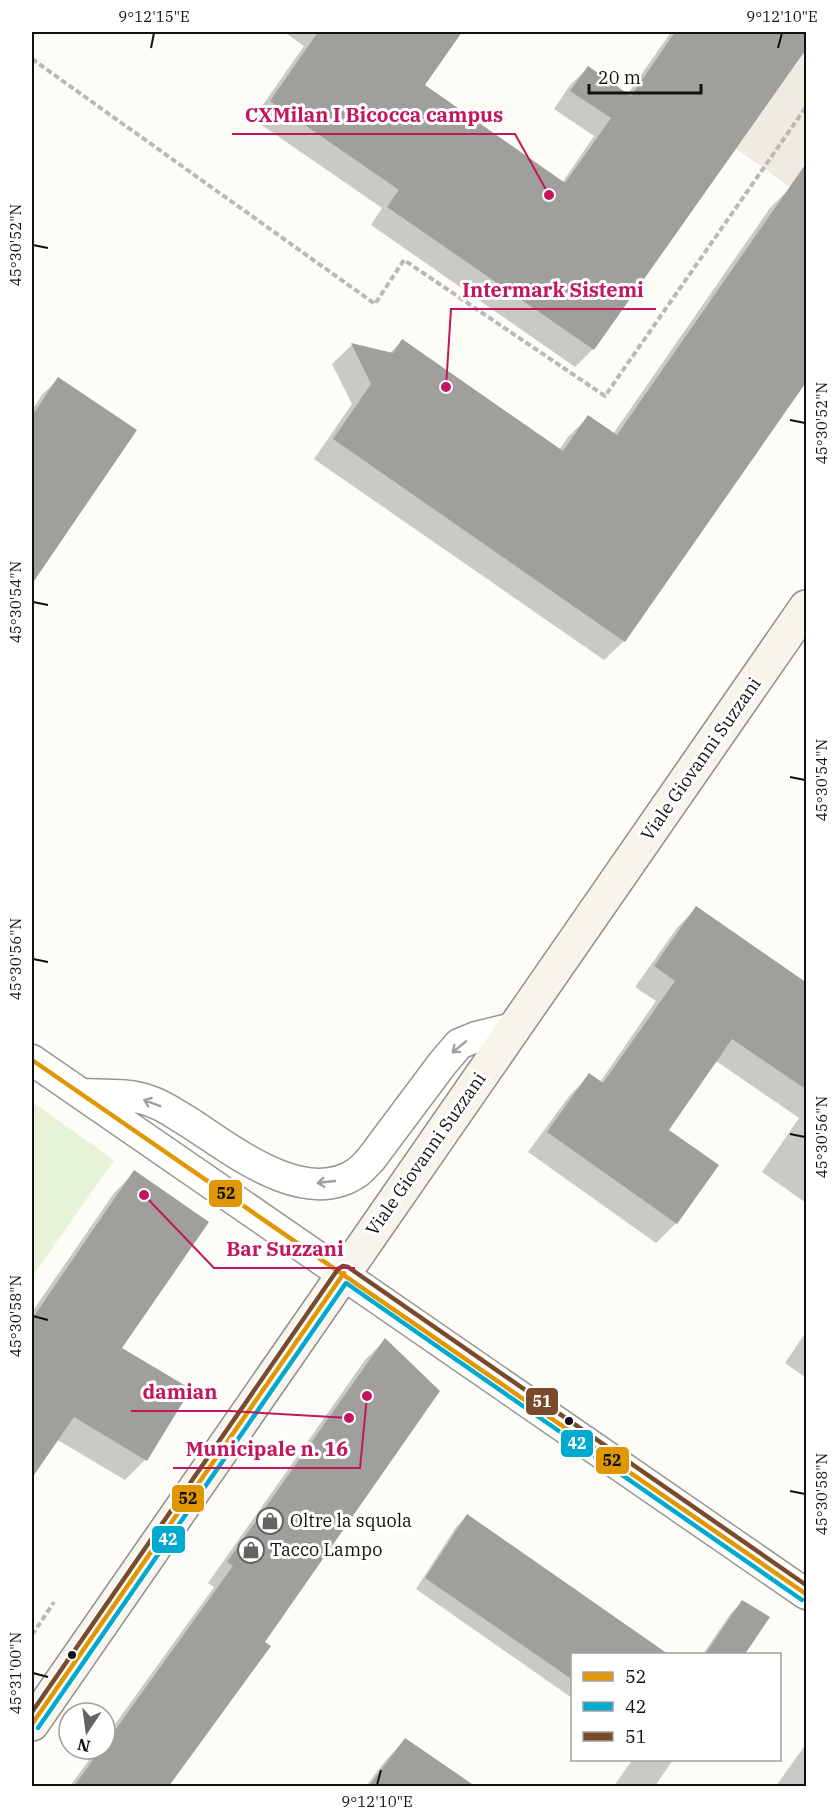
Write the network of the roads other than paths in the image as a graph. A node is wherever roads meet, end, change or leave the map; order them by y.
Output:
1 (807, 607) edge
2 (513, 1028) junction
3 (32, 1060) edge
4 (82, 1094) junction
5 (344, 1274) junction
6 (807, 1594) edge
7 (32, 1724) edge

1 - 2 street, Viale Giovanni Suzzani
2 -> 4 street, Viale Giovanni Suzzani
2 - 5 street, Viale Giovanni Suzzani
3 - 4 street
4 - 5 street
5 - 6 street
5 - 7 street, Viale Giovanni Suzzani

